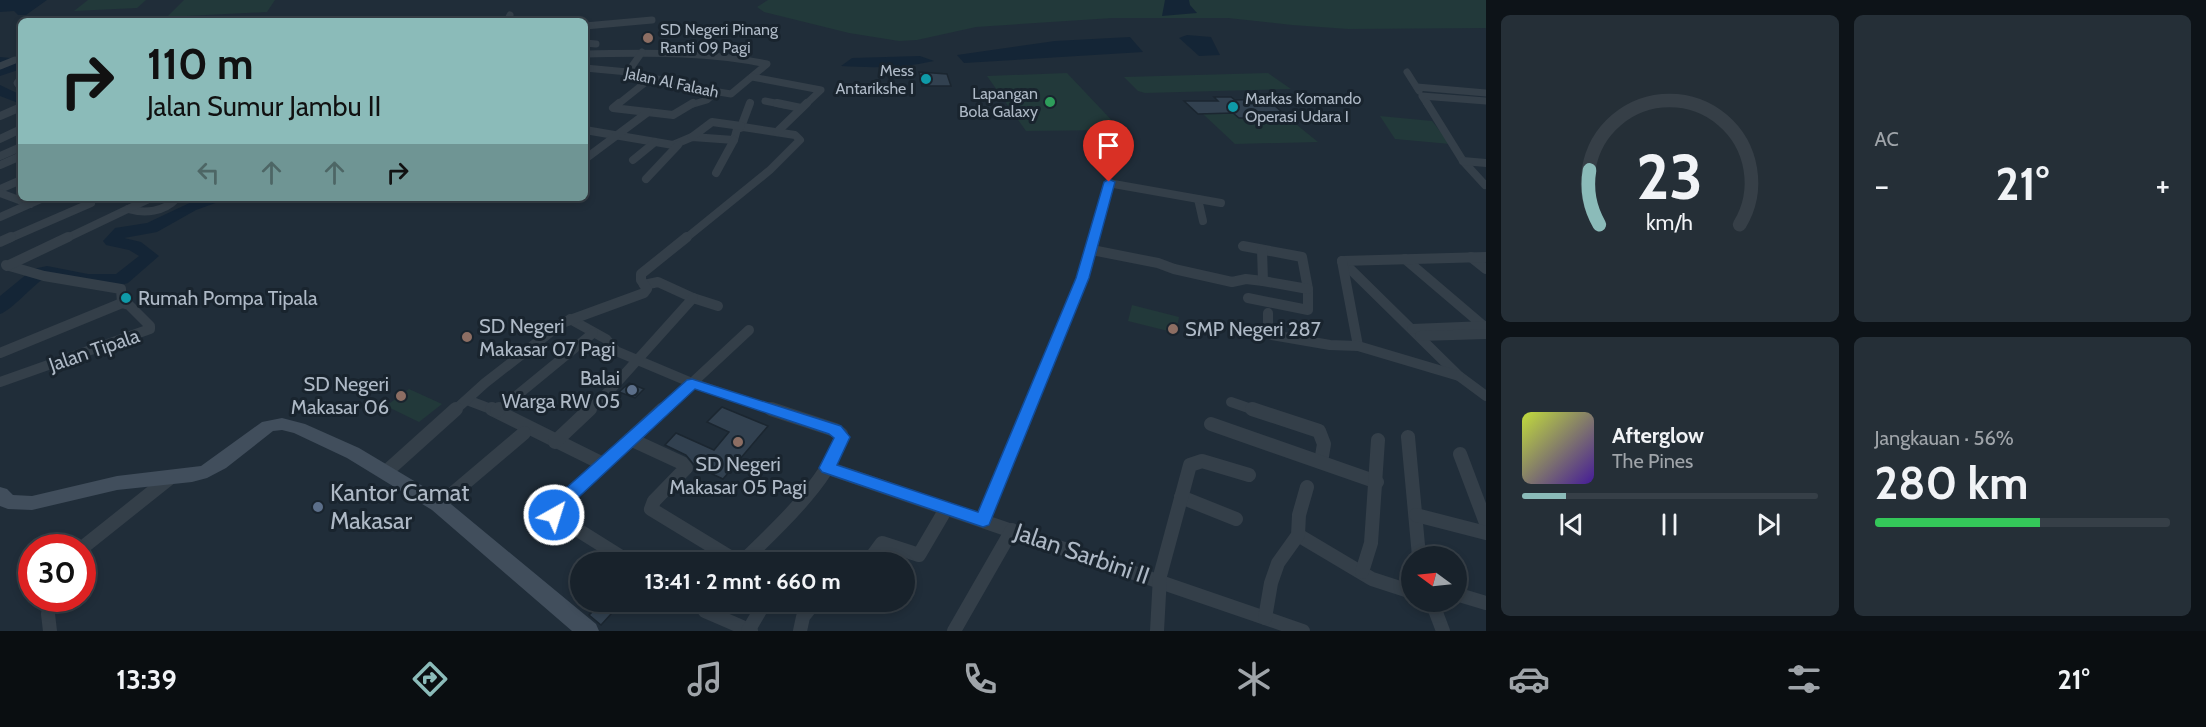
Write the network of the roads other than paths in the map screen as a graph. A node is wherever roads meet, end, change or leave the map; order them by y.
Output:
1 (652, 20) dead end
2 (588, 26) edge
3 (588, 43) edge
4 (596, 44) dead end
5 (642, 52) junction
6 (588, 54) edge
7 (15, 60) dead end
8 (1, 63) edge
9 (588, 68) edge
10 (595, 69) junction
11 (628, 72) junction
12 (1407, 72) dead end
13 (588, 75) edge
14 (752, 77) junction
15 (651, 78) junction
16 (1417, 87) junction
17 (716, 92) junction
18 (1486, 93) edge
19 (1422, 97) junction
20 (765, 101) dead end
21 (1486, 101) edge
22 (750, 103) dead end
23 (18, 107) edge
24 (801, 108) junction
25 (648, 112) junction
26 (0, 116) edge
27 (741, 127) junction
28 (18, 130) edge
29 (588, 130) edge
30 (777, 132) junction
31 (616, 134) junction
32 (692, 137) junction
33 (0, 139) edge
34 (734, 140) junction
35 (656, 142) junction
36 (678, 145) junction
37 (18, 148) edge
38 (0, 157) edge
39 (18, 157) edge
40 (588, 157) edge
41 (633, 160) dead end
42 (10, 161) junction
43 (1462, 161) junction
44 (1486, 163) edge
45 (0, 165) edge
46 (716, 173) dead end
47 (646, 179) dead end
48 (18, 181) edge
49 (1486, 185) edge
50 (0, 189) edge
51 (0, 193) edge
52 (1198, 199) junction
53 (18, 200) edge
54 (22, 201) edge
55 (37, 201) edge
56 (145, 201) edge
57 (172, 201) edge
58 (91, 203) dead end
59 (1221, 203) dead end
60 (30, 204) junction
61 (128, 209) junction
62 (0, 217) edge
63 (1203, 221) dead end
64 (0, 242) edge
65 (1243, 246) dead end
66 (1092, 249) junction
67 (1262, 250) junction
68 (1486, 257) edge
69 (1471, 258) junction
70 (1405, 259) junction
71 (1342, 261) junction
72 (3, 265) edge
73 (1486, 269) edge
74 (1263, 281) junction
75 (1346, 283) junction
76 (644, 285) junction
77 (1368, 287) junction
78 (1308, 289) junction
79 (693, 298) junction
80 (1248, 298) dead end
81 (122, 303) junction
82 (718, 306) dead end
83 (1268, 313) dead end
84 (570, 319) junction
85 (1485, 328) edge
86 (749, 330) dead end
87 (593, 333) junction
88 (1416, 333) junction
89 (1358, 346) junction
90 (0, 353) edge
91 (637, 360) junction
92 (1433, 369) junction
93 (1459, 376) junction
94 (0, 382) edge
95 (692, 383) junction
96 (1479, 391) edge
97 (467, 400) junction
98 (1231, 402) dead end
99 (497, 411) junction
100 (1211, 424) dead end
101 (524, 433) dead end
102 (1408, 437) dead end
103 (630, 439) junction
104 (1378, 441) dead end
105 (555, 442) junction
106 (1460, 454) dead end
107 (1321, 462) junction
108 (603, 464) junction
109 (828, 468) junction
110 (386, 472) junction
111 (1249, 476) dead end
112 (171, 477) junction
113 (1377, 482) junction
114 (1307, 487) dead end
115 (0, 494) edge
116 (1181, 497) junction
117 (439, 505) junction
118 (946, 509) junction
119 (1416, 515) junction
120 (1236, 519) dead end
121 (983, 520) junction
122 (1486, 523) edge
123 (1012, 530) junction
124 (1486, 533) edge
125 (1298, 535) junction
126 (96, 537) edge
127 (1418, 546) edge
128 (612, 552) edge
129 (723, 552) edge
130 (750, 552) edge
131 (875, 552) edge
132 (910, 552) edge
133 (915, 553) edge
134 (1362, 572) junction
135 (1159, 581) junction
136 (1401, 588) edge
137 (1467, 597) edge
138 (1486, 603) edge
139 (48, 612) edge
140 (707, 612) edge
141 (759, 612) edge
142 (807, 612) edge
143 (1436, 612) edge
144 (1265, 618) junction
145 (50, 631) edge
146 (588, 631) edge
147 (749, 631) edge
148 (800, 631) edge
149 (954, 631) edge
150 (1156, 631) edge
151 (1303, 631) edge
152 (1443, 631) edge

1 - 2 street
3 - 4 street
5 - 6 street
5 - 11 street
5 - 14 street, Jalan Al Falaah
7 - 8 street
9 - 10 street, Jalan Al Falaah
10 - 11 street, Jalan Al Falaah
10 - 13 street
11 - 15 street, Jalan Al Falaah
12 - 16 street
14 - 17 street, Jalan Al Falaah
14 - 24 street
15 - 17 street, Jalan Al Falaah
15 - 25 street
16 - 18 street
16 - 19 street
17 - 25 street
19 - 21 street
19 - 43 street
20 - 24 street
22 - 27 street
23 - 26 street
24 - 30 street
25 - 31 street
27 - 30 street
27 - 32 street
27 - 34 street
28 - 33 street
29 - 31 street
30 - 76 street
31 - 35 street
31 - 40 street
32 - 34 street
32 - 36 street
34 - 46 street
35 - 36 street
35 - 41 street
36 - 47 street
37 - 38 street
38 - 42 street
39 - 42 street
42 - 45 street
43 - 44 street
43 - 49 street
48 - 50 street
51 - 53 street
52 - 59 street
52 - 63 street
52 - 66 street
54 - 60 street
55 - 60 street
56 - 61 street
57 - 61 street
58 - 64 street
60 - 62 street
61 - 72 street
65 - 67 street
66 - 74 street
66 - 121 street
67 - 74 street
67 - 78 street
68 - 69 street
69 - 70 street
69 - 73 street
70 - 71 street
70 - 85 street
71 - 75 street
71 - 77 street
72 - 81 street
74 - 78 street
75 - 77 street
75 - 89 street
76 - 79 street
76 - 84 street
77 - 88 street
78 - 80 street
79 - 82 street
79 - 91 street
81 - 90 street
81 - 94 street, Jalan Tipala
83 - 89 street
84 - 87 street
84 - 97 street
85 - 88 street
86 - 95 street
87 - 91 street
87 - 99 street
88 - 93 street
89 - 92 street
91 - 95 street
91 - 105 street
92 - 93 street
92 - 96 street
93 - 96 street
95 - 103 street
95 - 109 street
97 - 99 street
97 - 110 street
98 - 107 street
99 - 105 street
100 - 107 street
101 - 117 street
102 - 119 street
103 - 108 street
103 - 129 street
104 - 113 street
105 - 108 street
106 - 122 street
107 - 113 street
108 - 128 street
109 - 118 street, Jalan Sarbini II
109 - 130 street
110 - 112 street
110 - 117 street
111 - 116 street
112 - 115 street
112 - 126 street
113 - 134 street
114 - 125 street
116 - 120 street
116 - 135 street
117 - 146 street
118 - 121 street, Jalan Sarbini II
118 - 133 street
119 - 124 street
119 - 127 street
121 - 123 street, Jalan Sarbini II
123 - 135 street, Jalan Sarbini II
123 - 149 street
125 - 134 street
125 - 144 street
131 - 132 street
134 - 136 street
135 - 144 street, Jalan Sarbini II
135 - 150 street
137 - 138 street
139 - 145 street
140 - 147 street
141 - 147 street
142 - 148 street
143 - 152 street
144 - 151 street, Jalan Sarbini II

